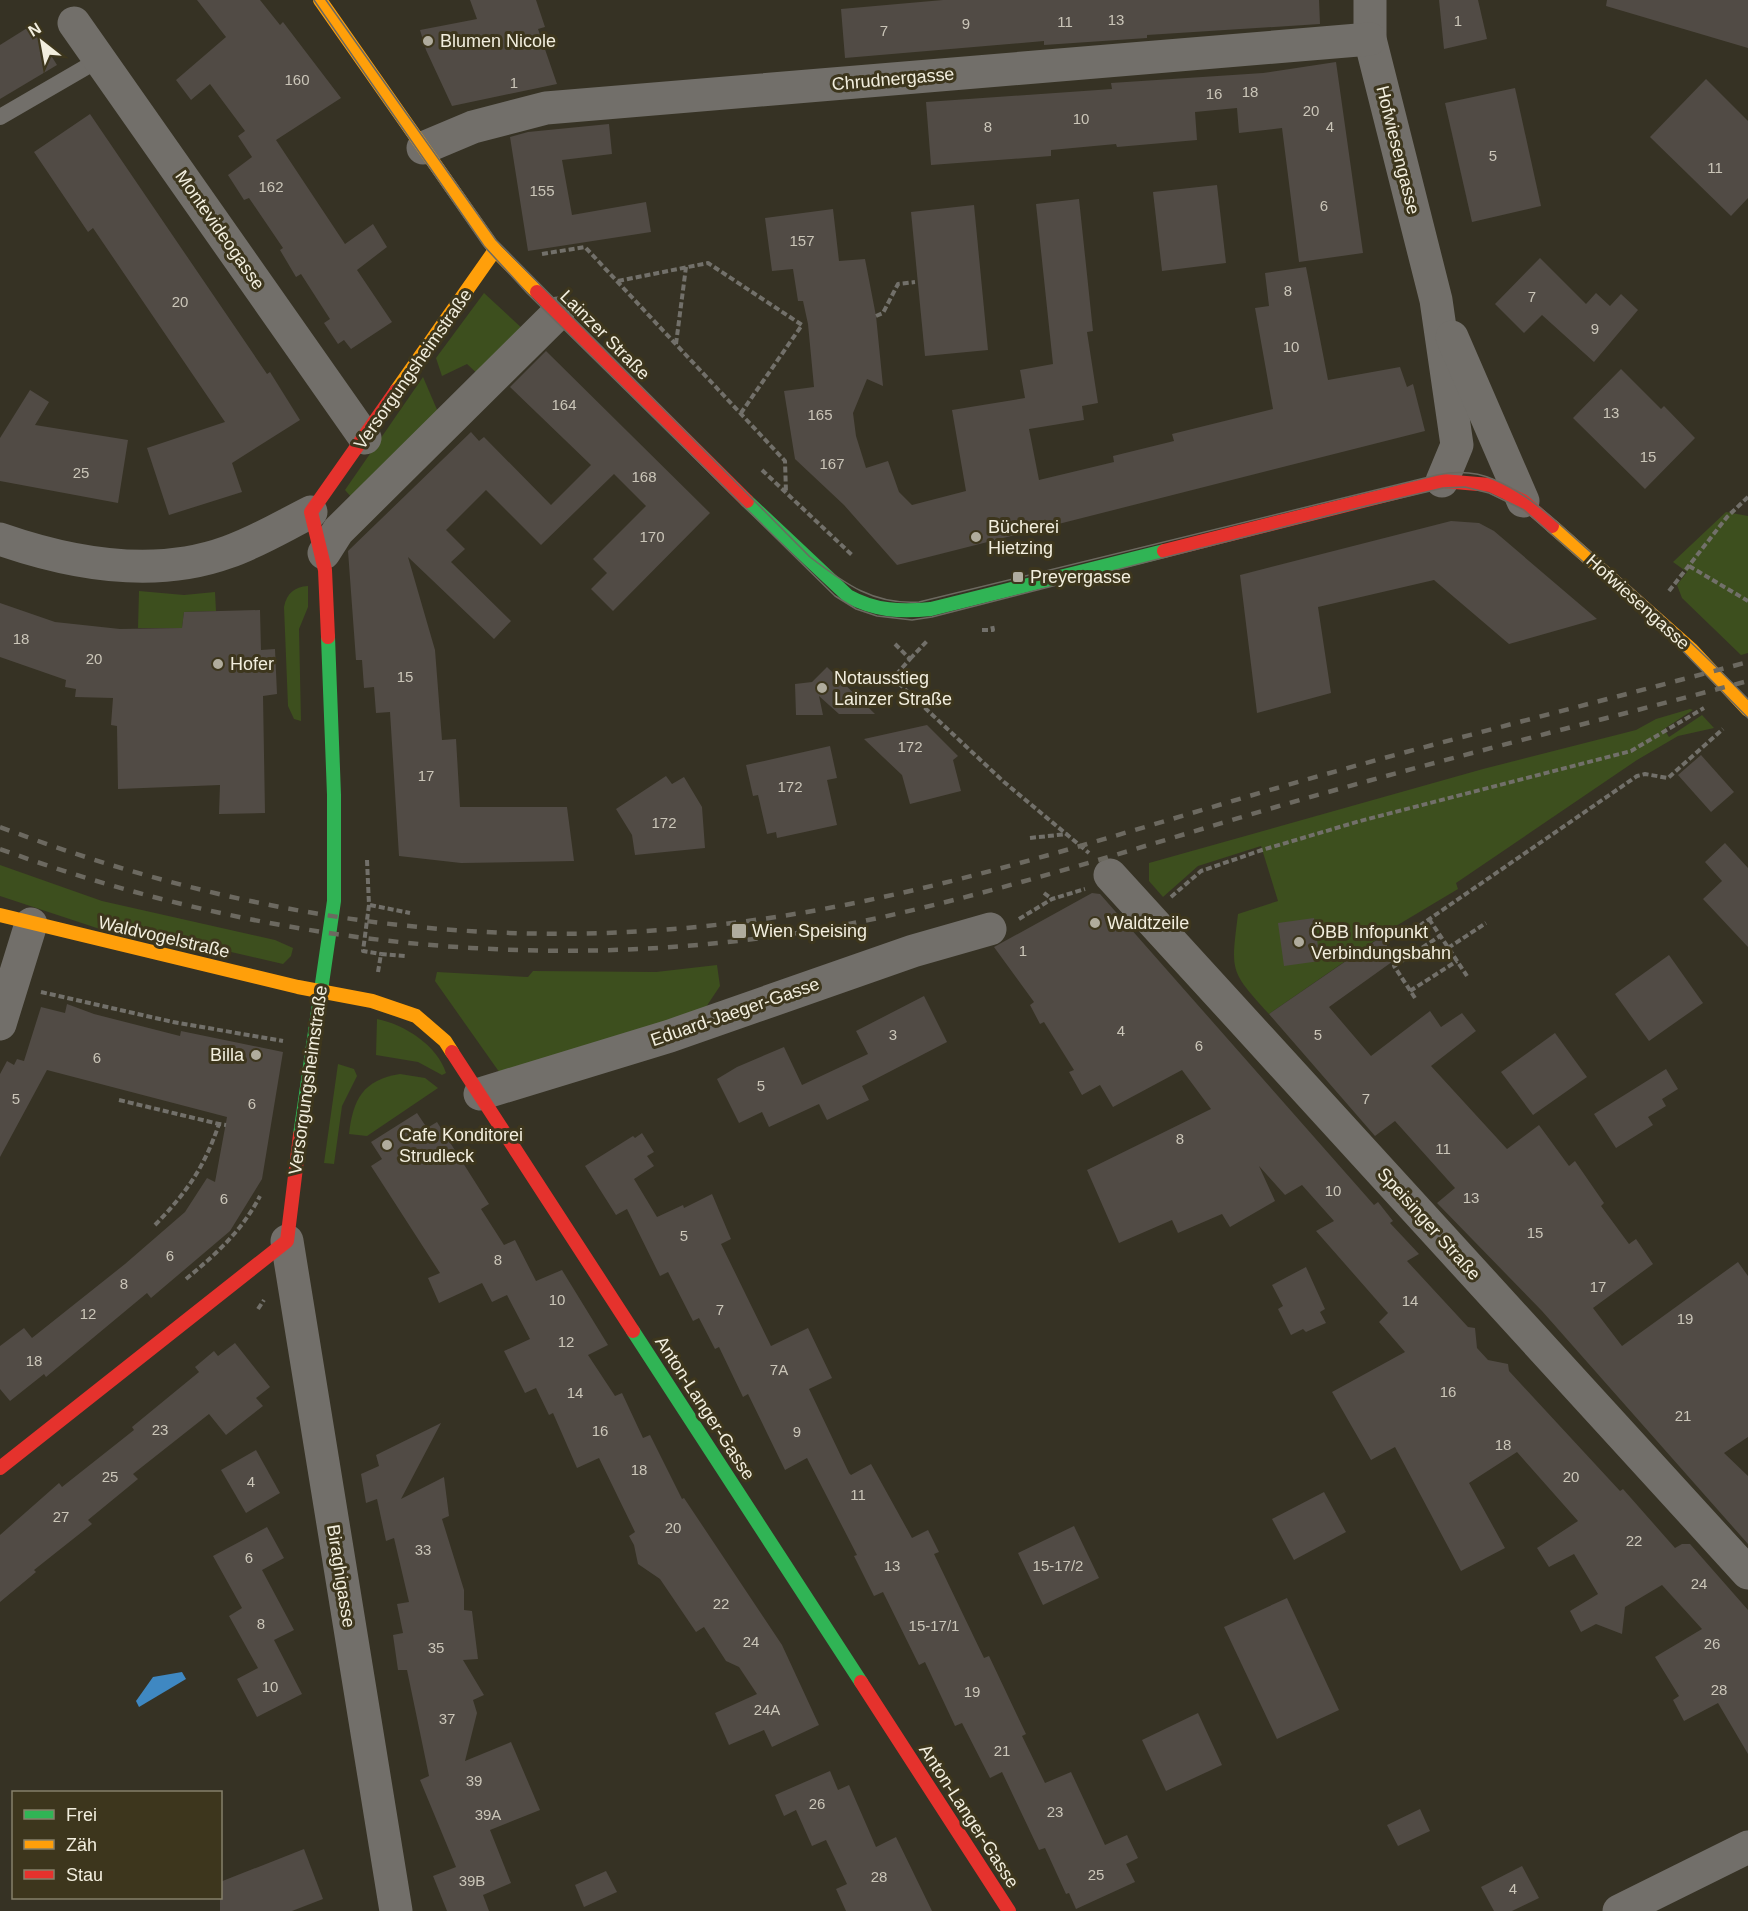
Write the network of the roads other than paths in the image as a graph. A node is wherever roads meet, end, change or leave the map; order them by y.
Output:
1 (320, 0) edge
2 (1370, 0) edge
3 (74, 23) dead end
4 (1370, 39) junction
5 (100, 59) junction
6 (0, 117) edge
7 (423, 148) junction
8 (500, 255) junction
9 (1436, 300) junction
10 (558, 314) junction
11 (365, 438) junction
12 (1442, 481) junction
13 (319, 499) junction
14 (1523, 501) junction
15 (354, 516) junction
16 (0, 539) edge
17 (324, 553) junction
18 (1748, 710) edge
19 (1112, 878) road end
20 (0, 915) edge
21 (31, 924) junction
22 (990, 929) road end
23 (320, 992) junction
24 (0, 1024) edge
25 (480, 1094) junction
26 (287, 1241) junction
27 (0, 1468) edge
28 (1748, 1573) edge
29 (1748, 1847) edge
30 (396, 1911) edge
31 (1009, 1911) edge
32 (1620, 1911) edge

1 - 7 street, Lainzer Straße
2 - 4 street, Hofwiesengasse
3 - 5 street, Montevideogasse
4 - 7 street, Chrudnergasse
4 - 9 street, Hofwiesengasse
5 - 6 lane
5 - 11 street, Montevideogasse
7 - 8 street, Lainzer Straße
8 - 10 street, Lainzer Straße
8 - 11 street, Versorgungsheimstraße
9 - 12 street, Hofwiesengasse
9 - 14 street, Hofwiesengasse
10 - 12 street, Lainzer Straße
10 - 15 street
11 - 13 street, Versorgungsheimstraße
12 - 14 street, Hofwiesengasse
13 - 15 street
13 - 16 street
13 - 17 street, Versorgungsheimstraße
14 - 18 street, Hofwiesengasse
15 - 17 street
17 - 23 street, Versorgungsheimstraße
19 - 28 street, Speisinger Straße
20 - 21 street, Waldvogelstraße
21 - 23 street, Waldvogelstraße
21 - 24 street
22 - 25 street, Eduard-Jaeger-Gasse
23 - 25 street, Anton-Langer-Gasse
23 - 26 street, Versorgungsheimstraße
25 - 31 street, Anton-Langer-Gasse
26 - 27 street
26 - 30 street, Biraghigasse
29 - 32 street

